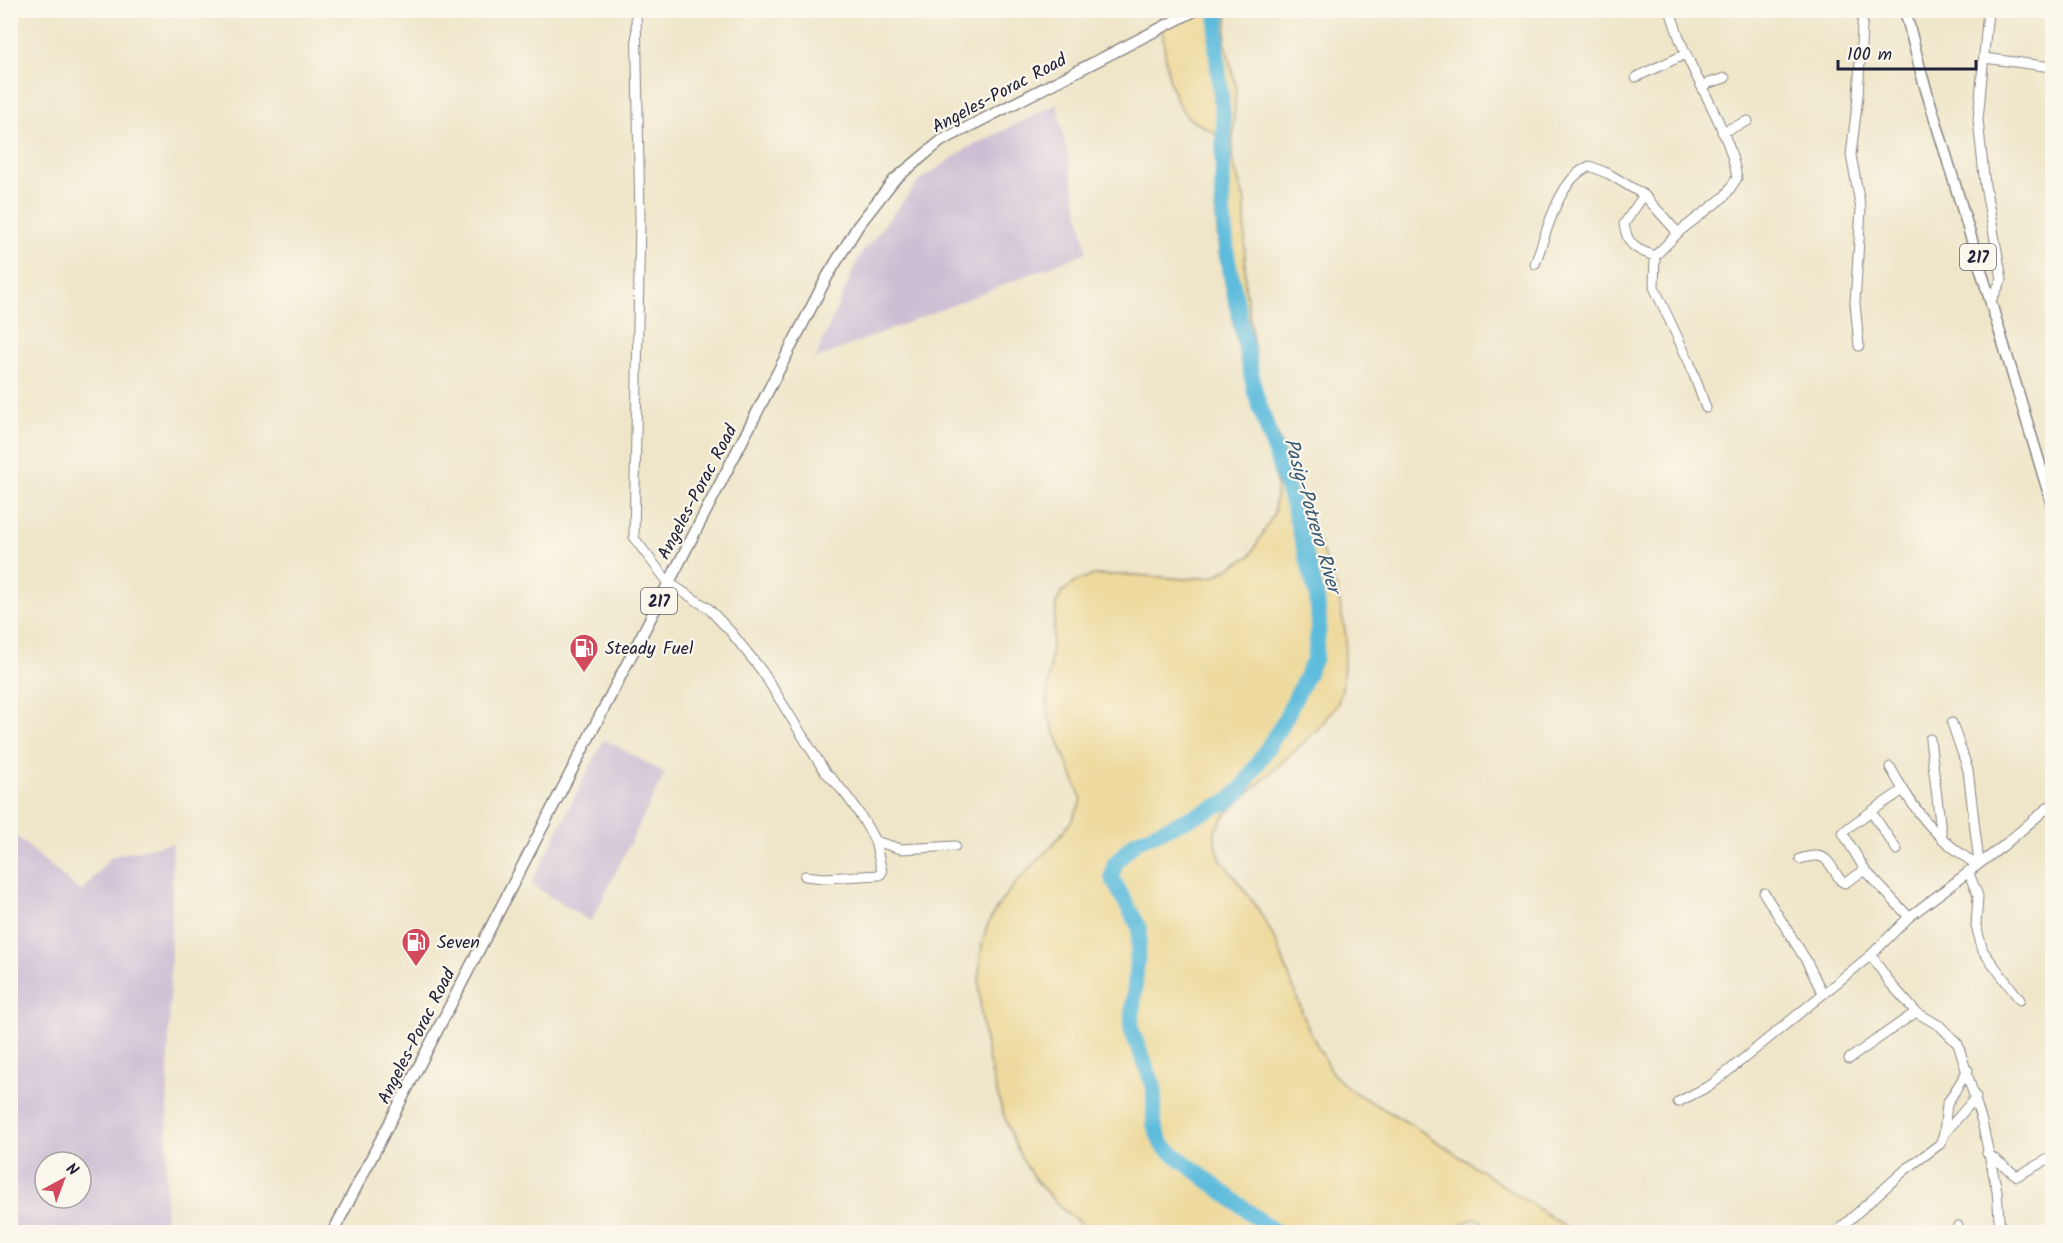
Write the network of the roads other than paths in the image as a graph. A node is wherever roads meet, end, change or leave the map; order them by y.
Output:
1 (636, 10) edge
2 (1196, 10) edge
3 (1670, 10) edge
4 (1863, 10) edge
5 (1905, 10) edge
6 (1988, 10) edge
7 (1686, 54) junction
8 (1983, 58) junction
9 (2052, 67) edge
10 (1636, 77) dead end
11 (1725, 78) dead end
12 (1703, 85) junction
13 (1748, 121) dead end
14 (1722, 132) junction
15 (1644, 195) junction
16 (1678, 233) junction
17 (1655, 256) junction
18 (1535, 264) dead end
19 (1991, 301) junction
20 (1858, 346) dead end
21 (1706, 408) dead end
22 (2052, 504) edge
23 (668, 582) junction
24 (1952, 723) dead end
25 (1930, 739) dead end
26 (1890, 767) dead end
27 (1903, 790) junction
28 (2052, 804) edge
29 (1872, 813) junction
30 (1942, 839) junction
31 (874, 841) junction
32 (955, 846) dead end
33 (1897, 850) dead end
34 (1800, 859) dead end
35 (1974, 867) junction
36 (1865, 870) junction
37 (805, 876) dead end
38 (1764, 893) dead end
39 (1909, 917) junction
40 (1870, 955) junction
41 (1823, 994) junction
42 (2020, 1000) dead end
43 (1916, 1012) junction
44 (1849, 1059) dead end
45 (1968, 1070) junction
46 (1976, 1097) junction
47 (1678, 1102) dead end
48 (1944, 1134) junction
49 (1987, 1153) junction
50 (2052, 1157) edge
51 (333, 1233) edge
52 (1836, 1233) edge
53 (2000, 1233) edge

1 - 23 street
2 - 23 main road, Angeles-Porac Road / 217
3 - 7 street
4 - 20 street
5 - 19 main road, 217
6 - 8 street
7 - 10 street
7 - 12 street
8 - 9 street
8 - 19 street
11 - 12 street
12 - 14 street
13 - 14 street
14 - 16 street
15 - 16 street
15 - 17 street
15 - 18 street
16 - 17 street
17 - 21 street
19 - 22 main road, 217
23 - 31 street
23 - 51 main road, Angeles-Porac Road / 217
24 - 35 street
25 - 30 street
26 - 27 street
27 - 29 street
27 - 30 street
28 - 35 street
29 - 33 street
29 - 36 street
30 - 35 street
31 - 32 street
31 - 37 street
34 - 36 street
35 - 39 street
35 - 42 street
36 - 39 street
38 - 41 street
39 - 40 street
40 - 41 street
40 - 43 street
41 - 47 street
43 - 44 street
43 - 45 street
45 - 46 street
45 - 48 street
46 - 48 street
46 - 49 street
48 - 52 street
49 - 50 street
49 - 53 street

